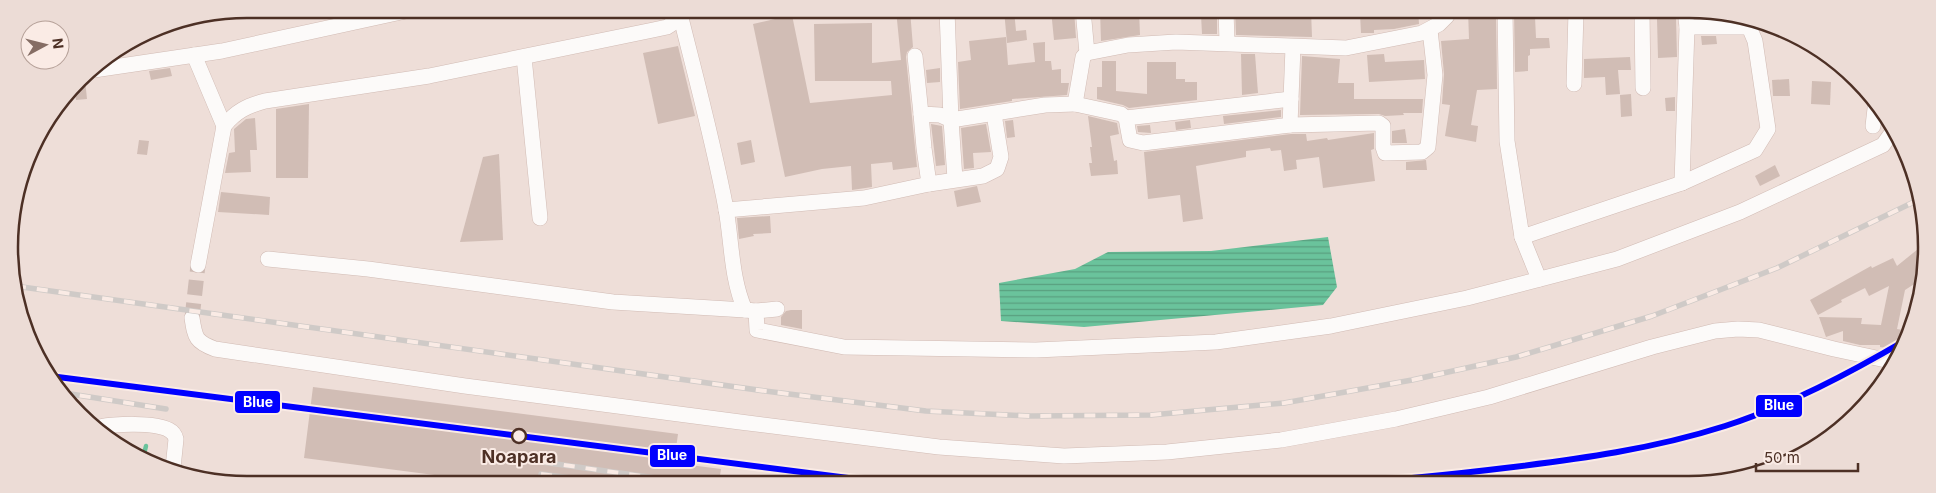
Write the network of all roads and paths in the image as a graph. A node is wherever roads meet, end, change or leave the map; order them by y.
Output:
1 (374, 18) edge
2 (679, 18) edge
3 (684, 18) edge
4 (947, 18) edge
5 (1084, 18) edge
6 (1226, 18) edge
7 (1445, 18) edge
8 (1505, 18) edge
9 (1576, 18) edge
10 (1642, 18) edge
11 (1686, 18) edge
12 (1749, 25) edge
13 (1687, 27) junction
14 (1754, 27) edge
15 (1430, 30) junction
16 (1226, 42) junction
17 (1293, 47) junction
18 (1087, 53) junction
19 (194, 55) junction
20 (914, 56) dead end
21 (524, 57) junction
22 (102, 69) edge
23 (1574, 84) dead end
24 (1643, 88) dead end
25 (1291, 99) junction
26 (1075, 104) junction
27 (1875, 112) edge
28 (921, 114) junction
29 (994, 114) junction
30 (1126, 118) junction
31 (951, 120) junction
32 (1290, 125) junction
33 (224, 126) junction
34 (1873, 126) dead end
35 (1889, 135) edge
36 (955, 179) junction
37 (1682, 183) junction
38 (929, 184) junction
39 (726, 210) junction
40 (540, 218) dead end
41 (1522, 237) junction
42 (268, 259) dead end
43 (198, 265) tunnel mouth
44 (1538, 279) junction
45 (777, 309) dead end
46 (751, 311) junction
47 (192, 318) tunnel mouth
48 (1888, 361) edge
49 (105, 427) edge
50 (173, 463) edge

1 - 19 street
2 - 21 street
3 - 39 street
4 - 31 street
5 - 18 street
6 - 16 street
7 - 15 street
8 - 41 street
9 - 23 street
10 - 24 street
11 - 13 street
12 - 13 street
13 - 37 street
14 - 37 street
15 - 17 street
15 - 32 street
16 - 17 street
16 - 18 street
17 - 25 street
18 - 26 street
19 - 22 street
19 - 33 street
20 - 28 street
21 - 33 street
21 - 40 street
25 - 30 street
25 - 32 street
26 - 29 street
26 - 30 street
27 - 34 street
28 - 31 street
28 - 38 street
29 - 31 street
29 - 36 street
30 - 32 street
31 - 36 street
33 - 43 street
35 - 44 street
36 - 38 street
37 - 41 street
38 - 39 street
39 - 46 street
41 - 44 street
42 - 46 street
44 - 46 street
45 - 46 street
47 - 48 street
49 - 50 street

